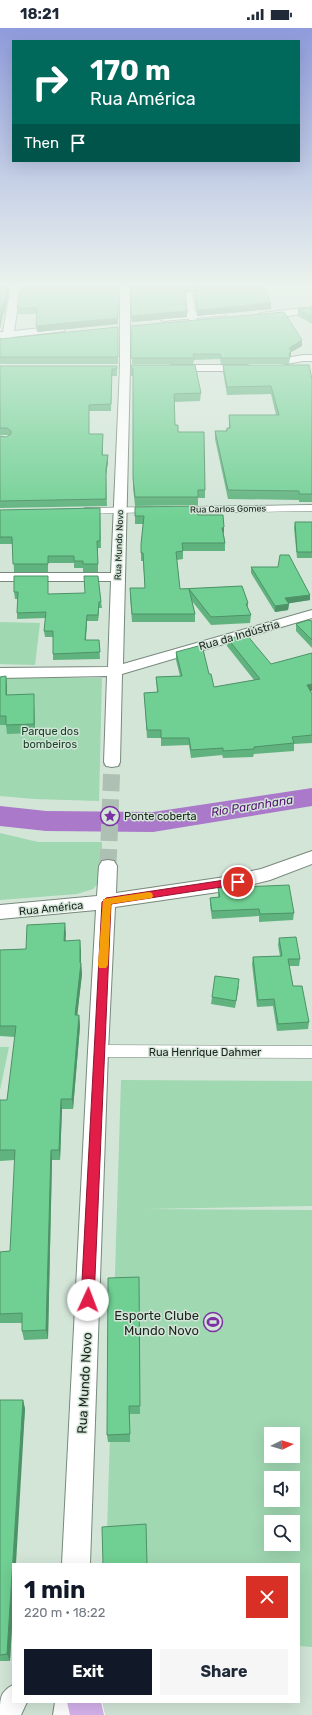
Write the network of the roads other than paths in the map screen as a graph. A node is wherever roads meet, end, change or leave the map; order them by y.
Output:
1 (125, 363) edge
2 (303, 365) edge
3 (157, 368) edge
4 (312, 508) edge
5 (120, 510) junction
6 (75, 511) edge
7 (0, 577) edge
8 (118, 577) junction
9 (312, 614) edge
10 (115, 671) junction
11 (0, 673) edge
12 (112, 762) tunnel mouth
13 (312, 857) edge
14 (108, 866) tunnel mouth
15 (106, 902) junction
16 (0, 912) edge
17 (98, 1051) junction
18 (312, 1052) edge
19 (76, 1563) edge
20 (70, 1703) edge
21 (84, 1703) edge
22 (68, 1715) edge
23 (87, 1715) edge

1 - 5 main road, Rua Mundo Novo
2 - 3 main road
4 - 5 street, Rua Carlos Gomes
5 - 6 street, Rua Carlos Gomes
5 - 8 main road, Rua Mundo Novo
7 - 8 main road
8 - 10 main road, Rua Mundo Novo
9 - 10 main road, Rua da Indústria
10 - 11 main road, Rua da Indústria
10 - 12 main road, Rua Mundo Novo
13 - 15 main road, Rua América
14 - 15 main road, Rua Mundo Novo
15 - 16 main road, Rua América
15 - 17 main road, Rua Mundo Novo
17 - 18 street, Rua Henrique Dahmer
17 - 19 main road, Rua Mundo Novo
20 - 22 main road
21 - 23 main road

